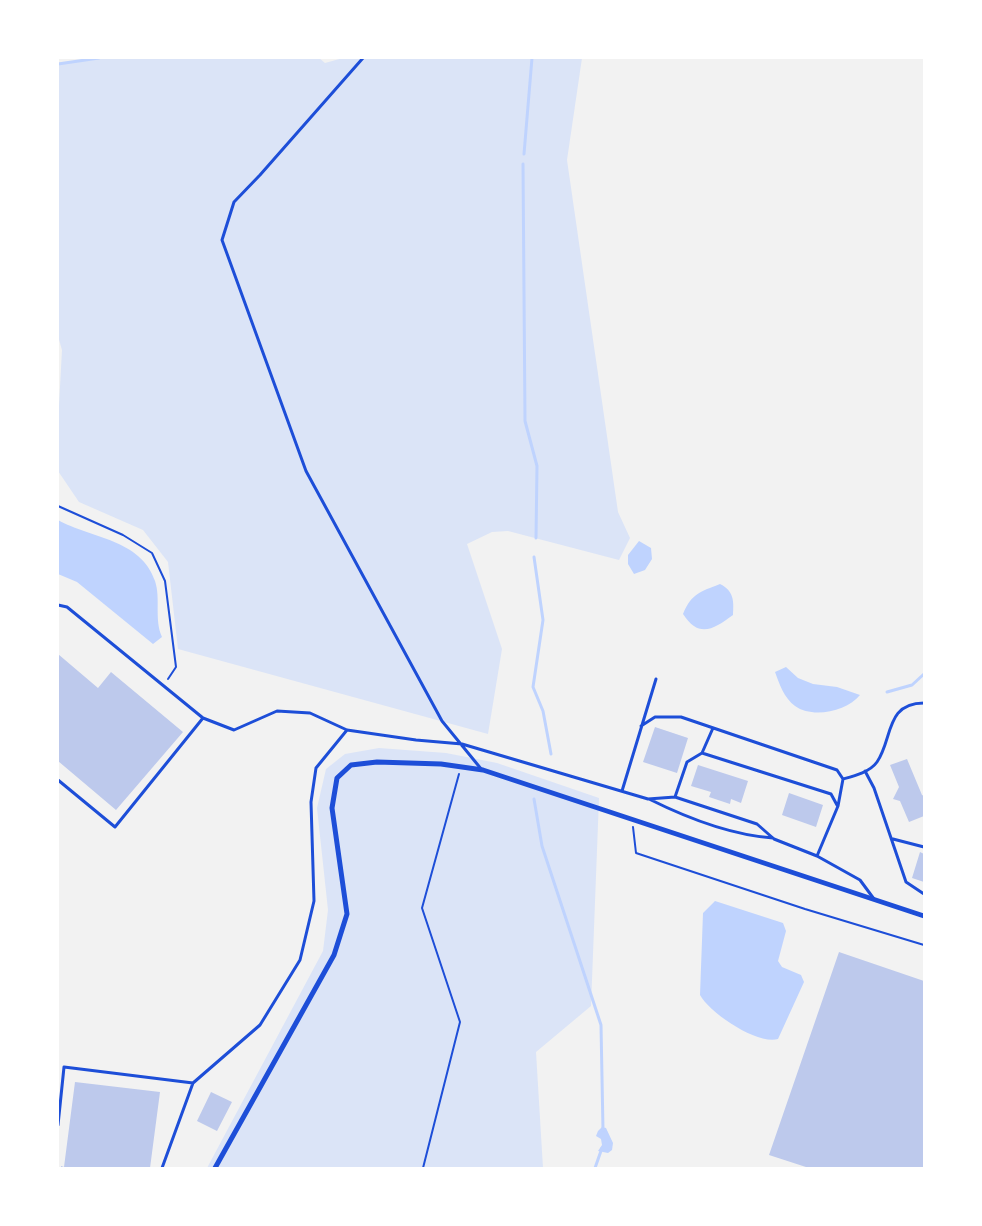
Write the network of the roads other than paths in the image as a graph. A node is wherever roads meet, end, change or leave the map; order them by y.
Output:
1 (363, 58) edge
2 (58, 605) edge
3 (656, 680) dead end
4 (924, 703) edge
5 (203, 718) junction
6 (642, 726) junction
7 (713, 728) junction
8 (347, 730) junction
9 (462, 744) junction
10 (702, 752) junction
11 (483, 770) junction
12 (865, 771) junction
13 (843, 779) junction
14 (58, 780) edge
15 (622, 791) junction
16 (676, 797) junction
17 (648, 799) junction
18 (838, 806) junction
19 (774, 838) junction
20 (893, 838) junction
21 (924, 847) edge
22 (817, 856) junction
23 (924, 894) edge
24 (876, 902) junction
25 (924, 916) edge
26 (193, 1083) junction
27 (58, 1125) edge
28 (162, 1168) edge
29 (215, 1168) edge

1 - 9 lane
2 - 5 lane
3 - 6 lane
4 - 12 lane
5 - 8 lane
5 - 14 lane
6 - 7 lane
6 - 15 lane
7 - 10 lane
7 - 13 lane
8 - 9 lane
8 - 26 lane
9 - 11 lane
9 - 15 lane
10 - 16 lane
10 - 18 lane
11 - 24 street
11 - 29 street
12 - 13 lane
12 - 20 lane
13 - 18 lane
15 - 17 lane
16 - 17 lane
16 - 19 lane
17 - 19 lane
18 - 22 lane
19 - 22 lane
20 - 21 lane
20 - 23 lane
22 - 24 lane
24 - 25 street
26 - 27 lane
26 - 28 lane

